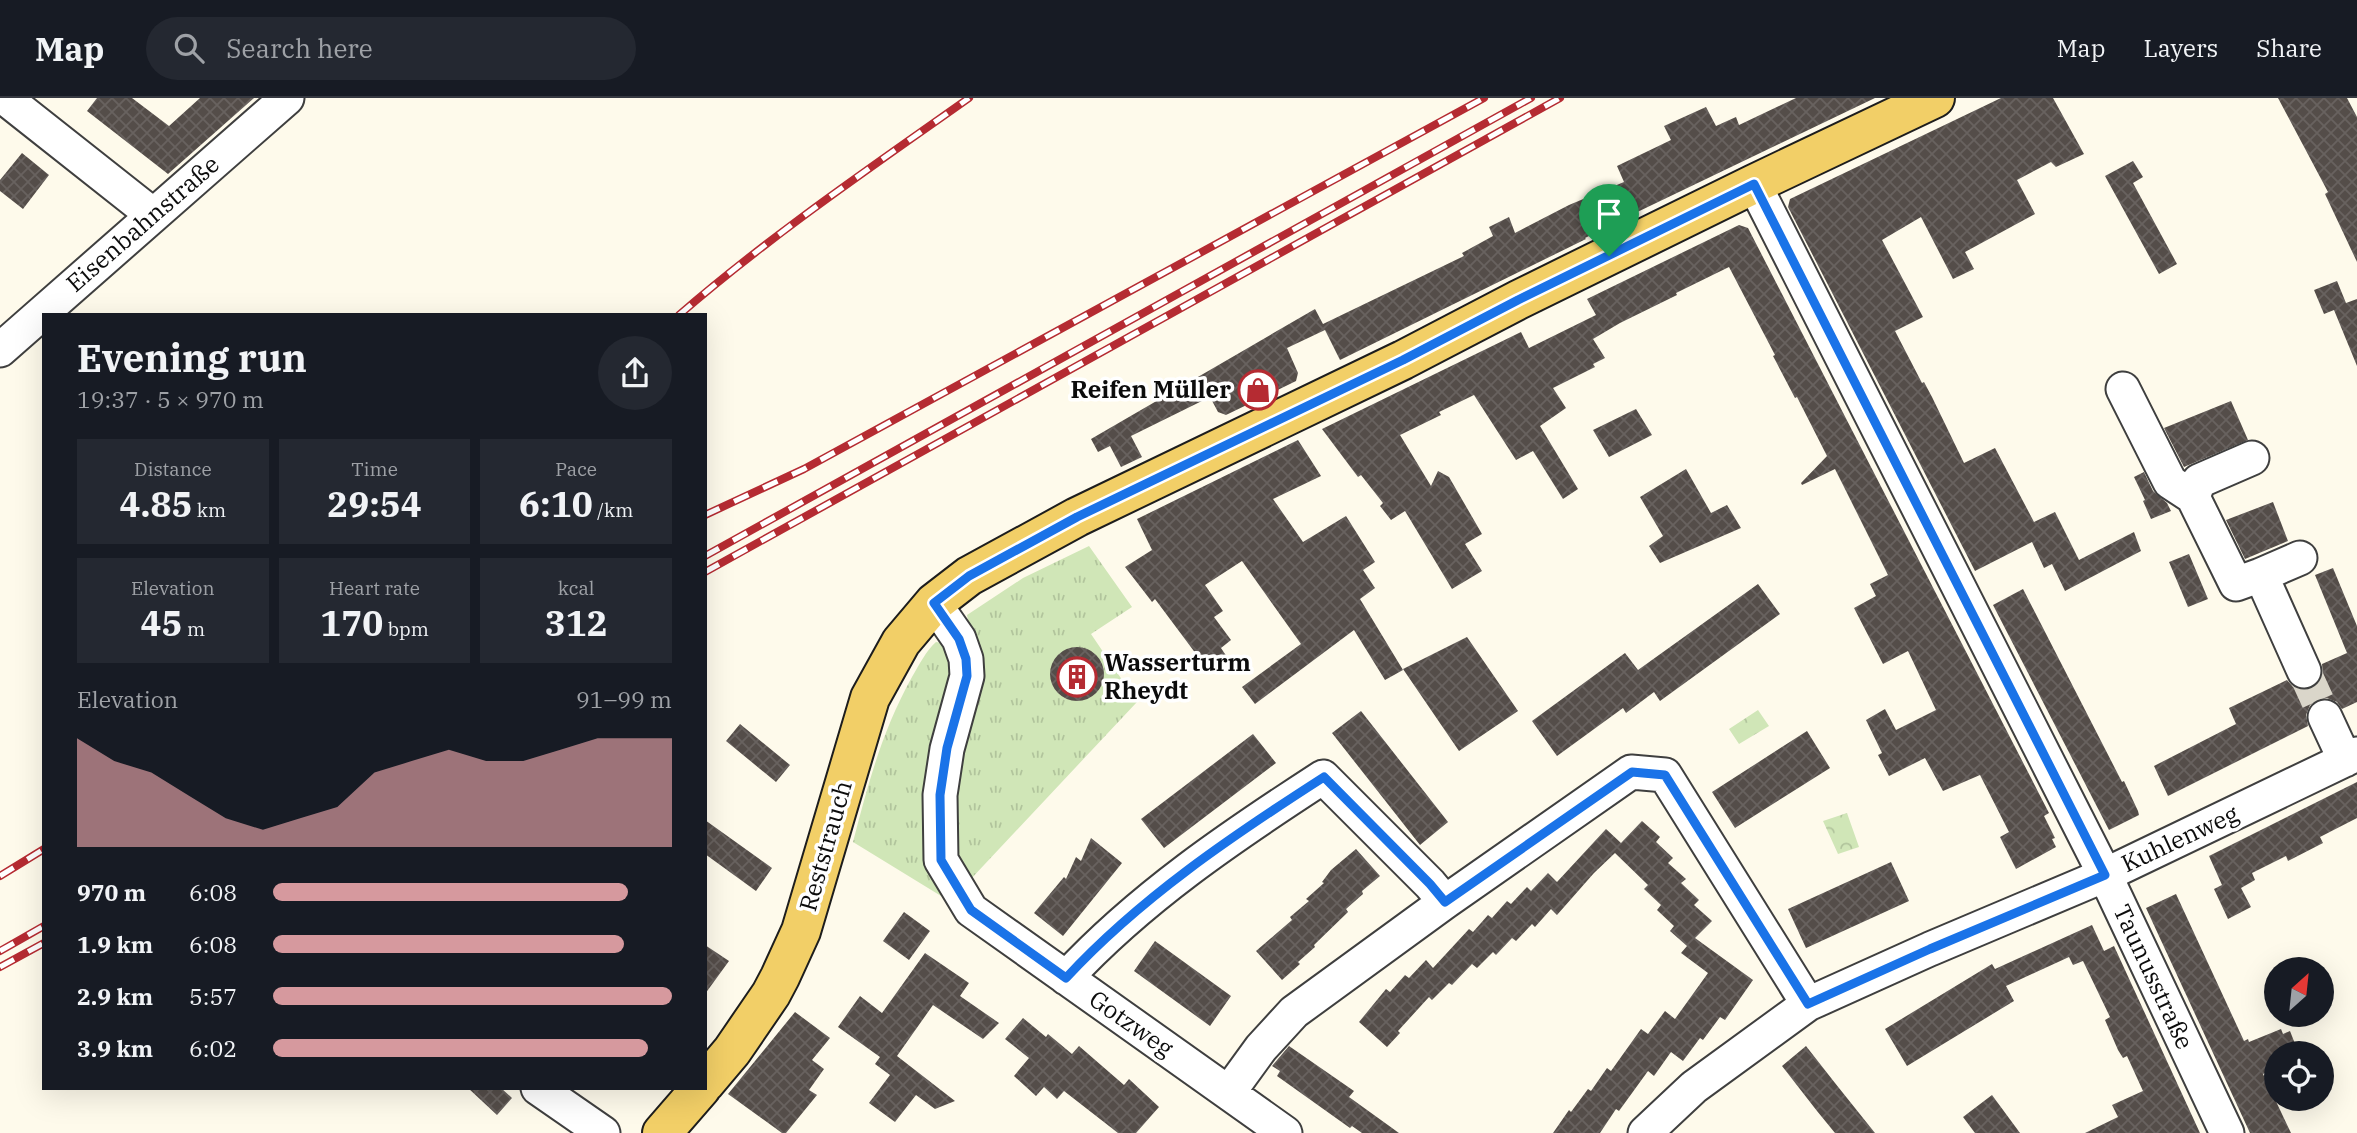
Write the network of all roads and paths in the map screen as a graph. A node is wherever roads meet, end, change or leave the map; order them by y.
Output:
1 (5, 98) edge
2 (287, 98) edge
3 (1936, 98) edge
4 (1754, 184) junction
5 (152, 215) junction
6 (0, 350) edge
7 (2123, 389) dead end
8 (2252, 458) dead end
9 (2193, 497) junction
10 (2300, 558) dead end
11 (2261, 575) junction
12 (934, 603) junction
13 (2304, 671) tunnel mouth
14 (2325, 717) tunnel mouth
15 (2351, 757) edge
16 (2105, 875) junction
17 (1445, 902) junction
18 (1066, 978) junction
19 (1808, 1004) junction
20 (707, 1081) edge
21 (541, 1090) edge
22 (699, 1090) edge
23 (1229, 1092) junction
24 (603, 1133) edge
25 (662, 1133) edge
26 (1285, 1133) edge
27 (1644, 1133) edge
28 (2227, 1133) edge

1 - 5 street
2 - 5 street, Eisenbahnstraße
3 - 4 main road, Reststrauch
4 - 12 main road, Reststrauch
4 - 16 street, Taunusstraße
5 - 6 street, Eisenbahnstraße
7 - 9 street
8 - 9 street
9 - 11 street
10 - 11 street
11 - 13 street
12 - 18 street, Gotzweg
12 - 20 main road, Reststrauch
14 - 15 street
15 - 16 street, Kuhlenweg
16 - 19 street, Kuhlenweg
16 - 28 street, Taunusstraße
17 - 18 street
17 - 19 street
17 - 23 street
18 - 23 street, Gotzweg
19 - 27 street, Kuhlenweg
21 - 24 street
22 - 25 main road
23 - 26 street, Gotzweg

